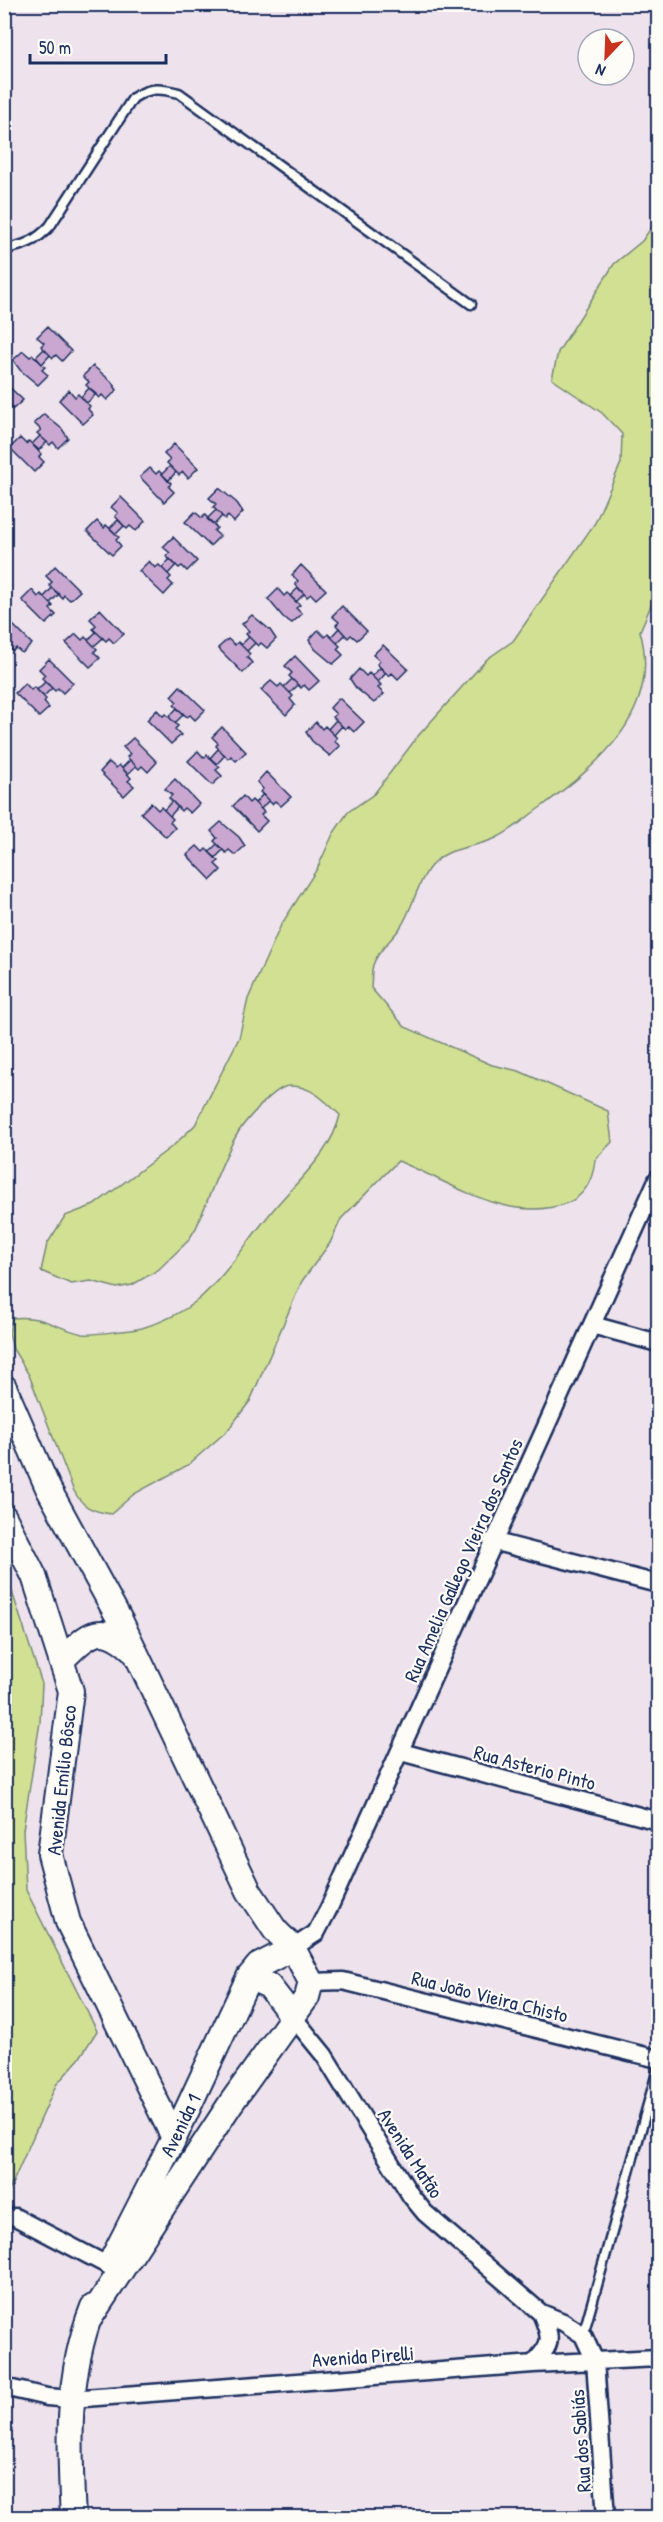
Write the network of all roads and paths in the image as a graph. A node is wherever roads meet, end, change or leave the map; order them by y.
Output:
1 (4, 249) edge
2 (471, 304) dead end
3 (658, 1178) edge
4 (592, 1325) junction
5 (658, 1343) edge
6 (4, 1387) edge
7 (7, 1522) edge
8 (492, 1541) junction
9 (658, 1584) edge
10 (137, 1654) junction
11 (61, 1661) junction
12 (401, 1752) junction
13 (658, 1821) edge
14 (293, 1948) junction
15 (249, 1977) junction
16 (311, 1982) junction
17 (293, 2017) junction
18 (658, 2059) edge
19 (658, 2068) edge
20 (174, 2138) junction
21 (15, 2217) dead end
22 (109, 2266) junction
23 (541, 2313) junction
24 (88, 2321) junction
25 (583, 2335) junction
26 (658, 2358) edge
27 (595, 2361) junction
28 (533, 2364) junction
29 (4, 2386) edge
30 (71, 2399) junction
31 (73, 2517) edge
32 (606, 2517) edge

1 - 2 lane
3 - 4 street, Rua Amelia Gallego Vieira dos Santos
4 - 5 street
4 - 8 street, Rua Amelia Gallego Vieira dos Santos
6 - 10 main road
7 - 11 main road, Avenida Emílio Bôsco
8 - 9 street
8 - 12 street, Rua Amelia Gallego Vieira dos Santos
10 - 11 main road
10 - 14 main road
11 - 20 main road, Avenida Emílio Bôsco
12 - 13 street, Rua Asterio Pinto
12 - 14 street, Rua Amelia Gallego Vieira dos Santos
14 - 15 main road, Avenida 1
14 - 16 main road
15 - 17 main road
15 - 20 main road, Avenida 1
16 - 17 main road
16 - 18 street, Rua João Vieira Chisto
17 - 23 street, Avenida Matão
17 - 24 main road
19 - 25 lane
20 - 22 main road, Avenida 1
21 - 22 street
22 - 24 main road, Avenida 1
23 - 25 street, Avenida Matão
23 - 28 street
24 - 30 main road
25 - 27 street
26 - 27 street, Avenida Pirelli
27 - 28 street, Avenida Pirelli
27 - 32 street, Rua dos Sabiás
28 - 30 street, Avenida Pirelli
29 - 30 street, Avenida Pirelli
30 - 31 main road

